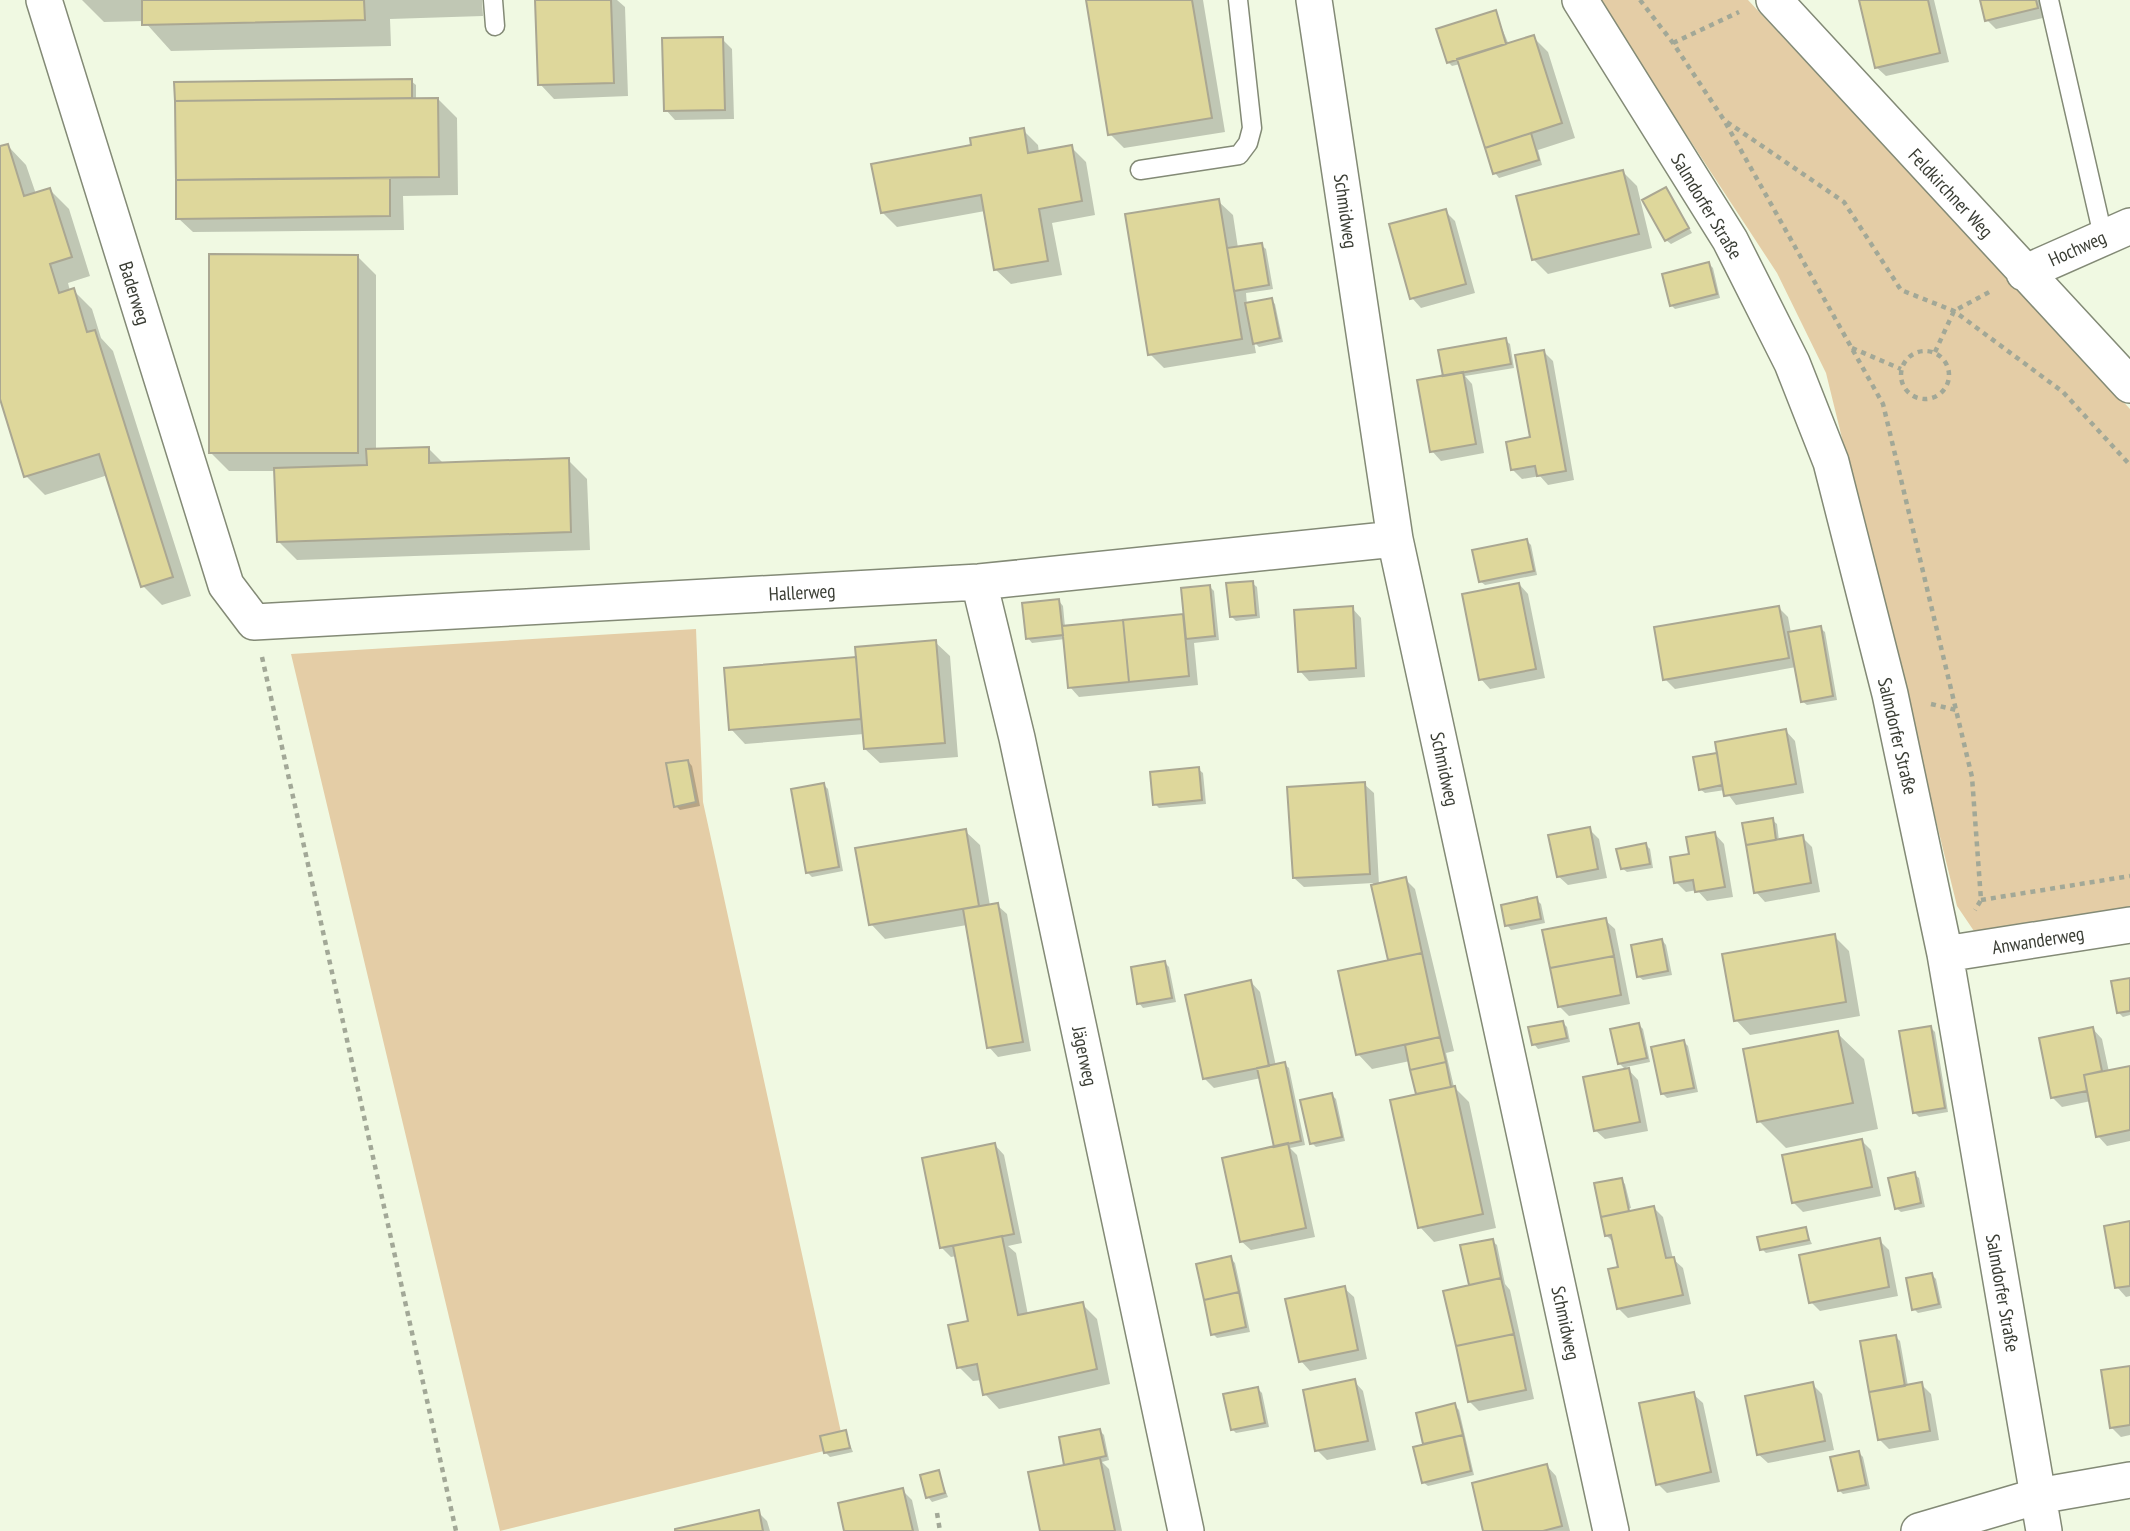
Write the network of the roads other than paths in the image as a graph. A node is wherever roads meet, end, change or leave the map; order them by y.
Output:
1 (44, 0) edge
2 (493, 0) edge
3 (1238, 0) edge
4 (1314, 0) edge
5 (1580, 0) edge
6 (2049, 0) edge
7 (1769, 4) edge
8 (495, 26) dead end
9 (1140, 170) dead end
10 (2117, 231) edge
11 (2024, 273) junction
12 (2130, 385) edge
13 (1395, 539) junction
14 (979, 582) junction
15 (254, 622) joint
16 (2130, 925) edge
17 (1945, 954) junction
18 (2130, 1480) edge
19 (2038, 1496) junction
20 (1186, 1531) edge
21 (1611, 1531) edge
22 (1919, 1531) edge
23 (2044, 1531) edge

1 - 15 street, Baderweg
2 - 8 lane
3 - 9 lane
4 - 13 street, Schmidweg
5 - 17 street, Salmdorfer Straße
6 - 10 lane
7 - 11 street, Feldkirchner Weg
10 - 11 street, Hochweg
11 - 12 street, Feldkirchner Weg
13 - 14 street, Hallerweg
13 - 21 street, Schmidweg
14 - 15 street, Hallerweg
14 - 20 street, Jägerweg
16 - 17 street, Anwanderweg
17 - 19 street, Salmdorfer Straße
18 - 19 street
19 - 22 street
19 - 23 street, Salmdorfer Straße

